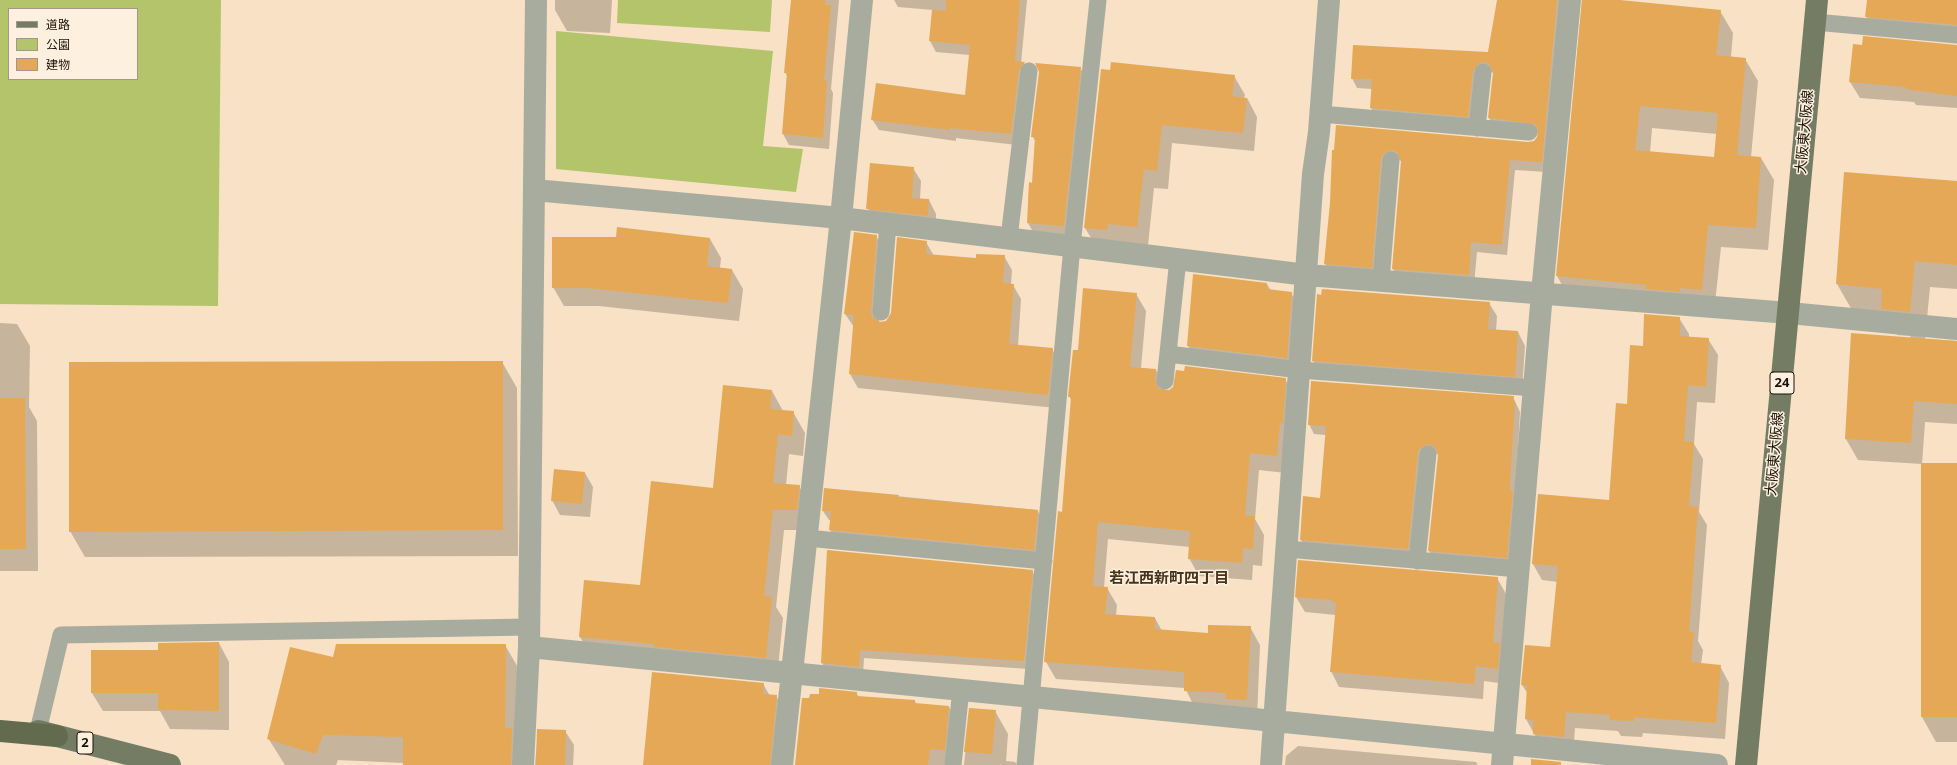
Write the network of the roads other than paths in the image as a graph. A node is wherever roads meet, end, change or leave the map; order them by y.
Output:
1 (536, 0) edge
2 (862, 0) edge
3 (1098, 0) edge
4 (1329, 0) edge
5 (1570, 0) edge
6 (1817, 0) edge
7 (1815, 22) junction
8 (1957, 35) edge
9 (1029, 71) dead end
10 (1483, 72) dead end
11 (1321, 114) junction
12 (1477, 128) junction
13 (1529, 132) dead end
14 (1391, 160) dead end
15 (534, 190) junction
16 (841, 218) junction
17 (888, 223) junction
18 (1010, 238) junction
19 (1072, 246) junction
20 (1178, 259) junction
21 (1307, 275) junction
22 (1381, 280) junction
23 (1542, 293) junction
24 (881, 312) dead end
25 (1789, 313) junction
26 (1957, 329) edge
27 (1168, 354) junction
28 (1300, 370) junction
29 (1165, 381) dead end
30 (1534, 388) junction
31 (1428, 454) dead end
32 (807, 538) junction
33 (1287, 549) junction
34 (1044, 561) junction
35 (1417, 561) junction
36 (1519, 569) junction
37 (529, 637) junction
38 (792, 672) junction
39 (961, 689) junction
40 (1031, 696) junction
41 (0, 720) edge
42 (1275, 720) junction
43 (0, 731) edge
44 (47, 733) junction
45 (1503, 755) edge
46 (170, 765) edge
47 (523, 765) edge
48 (782, 765) edge
49 (953, 765) edge
50 (1025, 765) edge
51 (1271, 765) edge
52 (1717, 765) edge
53 (1746, 765) edge

1 - 15 street
2 - 16 street
3 - 19 lane
4 - 11 street
5 - 23 street
6 - 7 main road, 大阪東大阪線 / 24
7 - 8 lane
7 - 25 main road, 大阪東大阪線 / 24
9 - 18 lane
10 - 12 lane
11 - 12 lane
11 - 21 street
12 - 13 lane
14 - 22 lane
15 - 16 street
15 - 37 street
16 - 17 street
16 - 32 street
17 - 18 street
17 - 24 lane
18 - 19 street
19 - 20 street
19 - 34 lane
20 - 21 street
20 - 27 lane
21 - 22 street
21 - 28 street
22 - 23 street
23 - 25 street
23 - 30 street
25 - 26 street
25 - 53 main road, 大阪東大阪線 / 24
27 - 28 lane
27 - 29 lane
28 - 30 lane
28 - 33 street
30 - 36 street
31 - 35 lane
32 - 34 lane
32 - 38 street
33 - 35 lane
33 - 42 street
34 - 40 lane
35 - 36 lane
36 - 45 street
37 - 38 street
37 - 44 lane
37 - 47 street
38 - 39 street
38 - 48 street
39 - 40 street
39 - 49 lane
40 - 42 street
40 - 50 lane
41 - 44 main road, 2
42 - 45 street
42 - 51 street
43 - 44 highway
44 - 46 main road, 2
45 - 52 street

